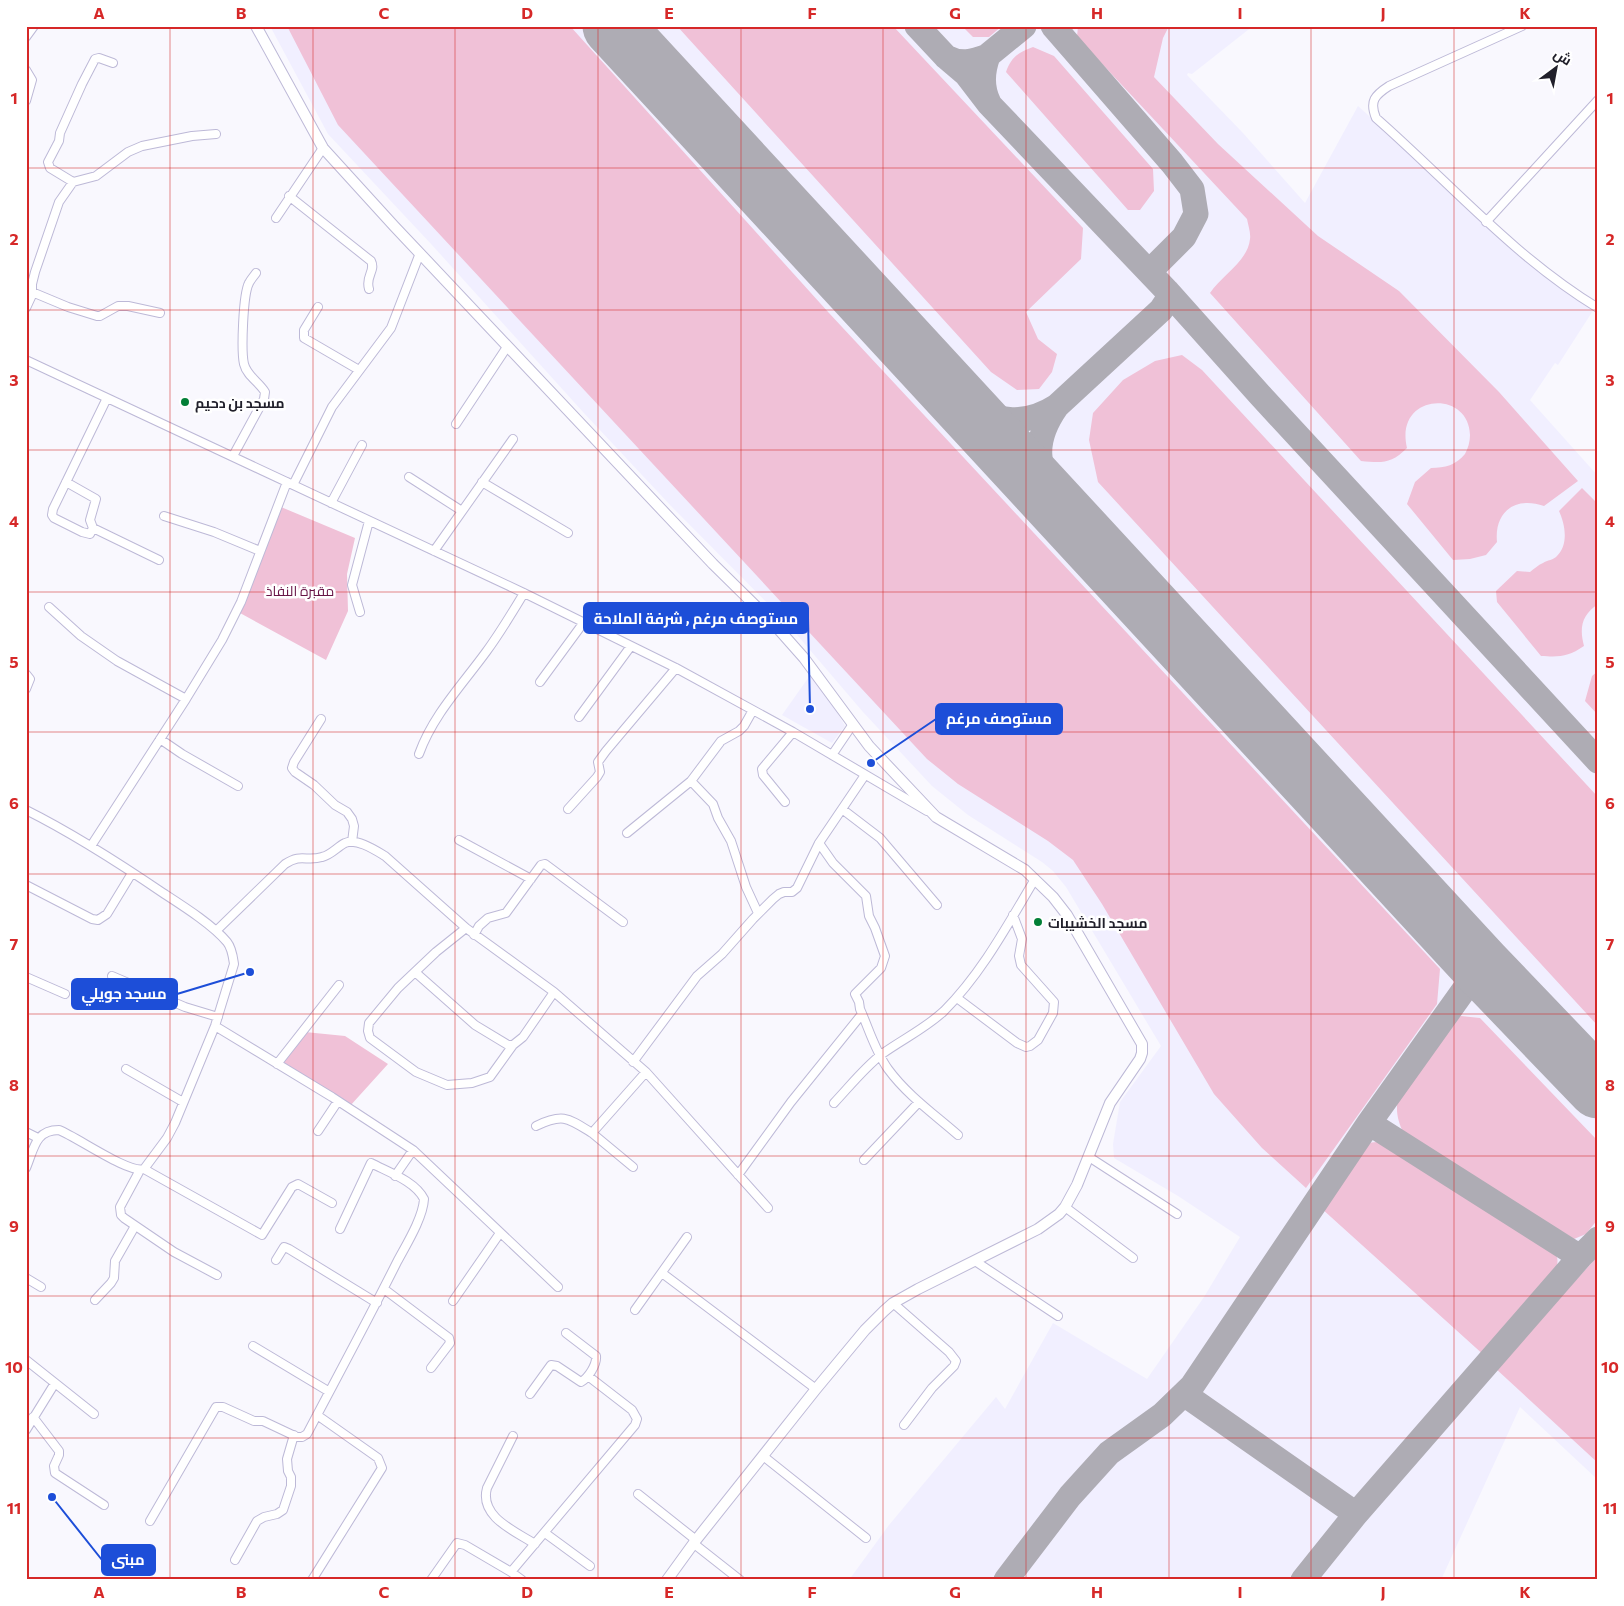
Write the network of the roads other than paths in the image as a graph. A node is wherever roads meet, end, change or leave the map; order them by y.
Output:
1 (34, 26) edge
2 (256, 26) edge
3 (1522, 26) edge
4 (26, 37) edge
5 (113, 63) dead end
6 (26, 70) edge
7 (1598, 100) edge
8 (26, 101) edge
9 (216, 134) dead end
10 (324, 148) junction
11 (73, 182) junction
12 (290, 196) junction
13 (276, 218) dead end
14 (1486, 222) junction
15 (420, 253) junction
16 (256, 274) dead end
17 (369, 289) dead end
18 (32, 292) junction
19 (26, 308) edge
20 (318, 308) dead end
21 (1598, 308) edge
22 (160, 312) dead end
23 (507, 347) junction
24 (26, 360) edge
25 (358, 370) junction
26 (106, 398) junction
27 (456, 424) dead end
28 (513, 439) dead end
29 (362, 445) dead end
30 (233, 456) junction
31 (408, 477) dead end
32 (66, 482) junction
33 (482, 482) junction
34 (290, 484) junction
35 (331, 503) junction
36 (462, 510) junction
37 (164, 516) dead end
38 (369, 521) junction
39 (93, 528) junction
40 (568, 533) dead end
41 (260, 551) junction
42 (434, 551) junction
43 (159, 560) dead end
44 (524, 593) junction
45 (49, 607) dead end
46 (360, 612) dead end
47 (584, 622) junction
48 (631, 646) junction
49 (676, 668) junction
50 (26, 674) edge
51 (540, 682) dead end
52 (26, 689) edge
53 (186, 699) junction
54 (753, 710) junction
55 (579, 717) dead end
56 (321, 719) dead end
57 (853, 724) junction
58 (794, 732) junction
59 (160, 739) junction
60 (419, 754) dead end
61 (832, 755) junction
62 (865, 775) junction
63 (690, 781) junction
64 (238, 786) dead end
65 (785, 802) dead end
66 (568, 809) dead end
67 (842, 809) junction
68 (26, 810) edge
69 (936, 817) junction
70 (627, 832) dead end
71 (458, 840) dead end
72 (352, 842) junction
73 (819, 844) junction
74 (91, 846) junction
75 (132, 873) junction
76 (531, 879) junction
77 (1035, 880) junction
78 (26, 884) edge
79 (937, 905) dead end
80 (758, 913) junction
81 (1014, 915) junction
82 (623, 922) dead end
83 (466, 928) junction
84 (216, 931) junction
85 (474, 935) junction
86 (415, 972) junction
87 (112, 976) dead end
88 (26, 978) edge
89 (339, 985) dead end
90 (554, 992) junction
91 (65, 994) dead end
92 (957, 998) junction
93 (862, 1014) junction
94 (218, 1017) junction
95 (215, 1026) junction
96 (513, 1046) junction
97 (880, 1056) junction
98 (633, 1062) junction
99 (277, 1064) junction
100 (126, 1069) dead end
101 (646, 1072) junction
102 (338, 1101) junction
103 (183, 1102) junction
104 (919, 1102) junction
105 (834, 1103) dead end
106 (536, 1126) dead end
107 (318, 1131) dead end
108 (26, 1132) edge
109 (592, 1133) junction
110 (958, 1135) dead end
111 (38, 1138) junction
112 (413, 1150) junction
113 (1089, 1157) junction
114 (864, 1160) dead end
115 (26, 1168) edge
116 (633, 1168) dead end
117 (142, 1169) junction
118 (738, 1175) junction
119 (395, 1176) junction
120 (332, 1203) dead end
121 (1065, 1207) junction
122 (768, 1208) dead end
123 (1177, 1214) dead end
124 (135, 1226) junction
125 (340, 1229) dead end
126 (500, 1233) junction
127 (688, 1238) dead end
128 (1133, 1258) dead end
129 (276, 1260) dead end
130 (975, 1261) junction
131 (662, 1273) junction
132 (217, 1276) dead end
133 (26, 1278) edge
134 (41, 1287) dead end
135 (558, 1287) dead end
136 (384, 1289) junction
137 (95, 1300) dead end
138 (453, 1301) dead end
139 (377, 1303) junction
140 (893, 1303) junction
141 (635, 1310) dead end
142 (1058, 1316) dead end
143 (566, 1333) dead end
144 (253, 1346) dead end
145 (26, 1360) edge
146 (431, 1368) dead end
147 (588, 1376) junction
148 (55, 1383) junction
149 (816, 1389) junction
150 (328, 1391) junction
151 (530, 1394) dead end
152 (94, 1414) dead end
153 (317, 1415) junction
154 (33, 1417) junction
155 (904, 1425) dead end
156 (26, 1430) edge
157 (294, 1435) junction
158 (513, 1436) dead end
159 (763, 1456) junction
160 (638, 1494) dead end
161 (104, 1505) dead end
162 (150, 1521) dead end
163 (545, 1532) junction
164 (866, 1538) dead end
165 (695, 1541) junction
166 (535, 1544) junction
167 (235, 1560) dead end
168 (590, 1566) dead end
169 (511, 1572) junction
170 (312, 1580) edge
171 (431, 1580) edge
172 (522, 1580) edge
173 (667, 1580) edge
174 (740, 1580) edge

1 - 4 street
2 - 10 main road
3 - 14 street
5 - 11 street
6 - 8 street
7 - 14 street
9 - 11 street
10 - 12 street
10 - 15 main road
11 - 18 street
12 - 13 street
12 - 17 street
14 - 21 street
15 - 23 main road
15 - 25 street
16 - 30 street
18 - 19 street
18 - 22 street
20 - 25 street
23 - 27 street
23 - 57 main road
24 - 26 street
25 - 34 street
26 - 30 street
26 - 32 street
28 - 33 street
29 - 35 street
30 - 34 street
31 - 36 street
32 - 39 street
32 - 39 street
33 - 36 street
33 - 40 street
34 - 35 street
34 - 41 street
35 - 38 street
36 - 42 street
37 - 41 street
38 - 42 street
38 - 46 street
39 - 43 street
41 - 53 street
42 - 44 street
44 - 47 street
44 - 60 street
45 - 53 street
47 - 48 street
47 - 51 street
48 - 49 street
48 - 55 street
49 - 54 street
49 - 66 street
50 - 52 street
53 - 59 street
54 - 58 street
54 - 63 street
56 - 72 street
57 - 61 street
57 - 69 main road
58 - 61 street
58 - 65 street
59 - 64 street
59 - 74 street
61 - 62 street
62 - 67 street
62 - 69 street
63 - 70 street
63 - 80 street
67 - 73 street
67 - 79 street
68 - 74 street
69 - 77 main road
71 - 76 street
72 - 83 street
72 - 84 street
73 - 80 street
73 - 93 street
74 - 75 street
75 - 78 street
75 - 84 street
76 - 82 street
76 - 85 street
77 - 81 street
77 - 113 main road
80 - 98 street
81 - 92 street
81 - 92 street
83 - 85 street
83 - 86 street
84 - 94 street
85 - 90 street
86 - 96 street
86 - 96 street
87 - 94 street
88 - 91 street
89 - 99 street
90 - 96 street
90 - 98 street
92 - 97 street
93 - 97 street
93 - 118 street
94 - 95 street
95 - 99 street
95 - 103 street
97 - 104 street
97 - 105 street
98 - 101 street
99 - 102 street
100 - 103 street
101 - 109 street
101 - 118 street
102 - 107 street
102 - 112 street
103 - 117 street
104 - 110 street
104 - 114 street
106 - 109 street
108 - 111 street
109 - 116 street
111 - 115 street
111 - 117 street
112 - 119 street
112 - 126 street
113 - 121 main road
113 - 123 street
117 - 120 street
117 - 124 street
118 - 122 street
119 - 125 street
119 - 136 street
121 - 128 street
121 - 130 main road
124 - 132 street
124 - 137 street
126 - 135 street
126 - 138 street
127 - 131 street
129 - 139 street
130 - 140 main road
130 - 142 street
131 - 141 street
131 - 149 street
133 - 134 street
136 - 139 street
136 - 146 street
139 - 150 street
140 - 149 main road
140 - 155 street
143 - 147 street
144 - 150 street
145 - 148 street
147 - 151 street
147 - 163 street
148 - 152 street
148 - 154 street
149 - 159 main road
150 - 153 street
153 - 157 street
153 - 170 street
154 - 156 street
154 - 161 street
157 - 162 street
157 - 167 street
158 - 166 street
159 - 164 street
159 - 165 main road
160 - 165 street
163 - 166 street
163 - 168 street
165 - 173 main road
165 - 174 street
166 - 169 street
169 - 171 street
169 - 172 street

